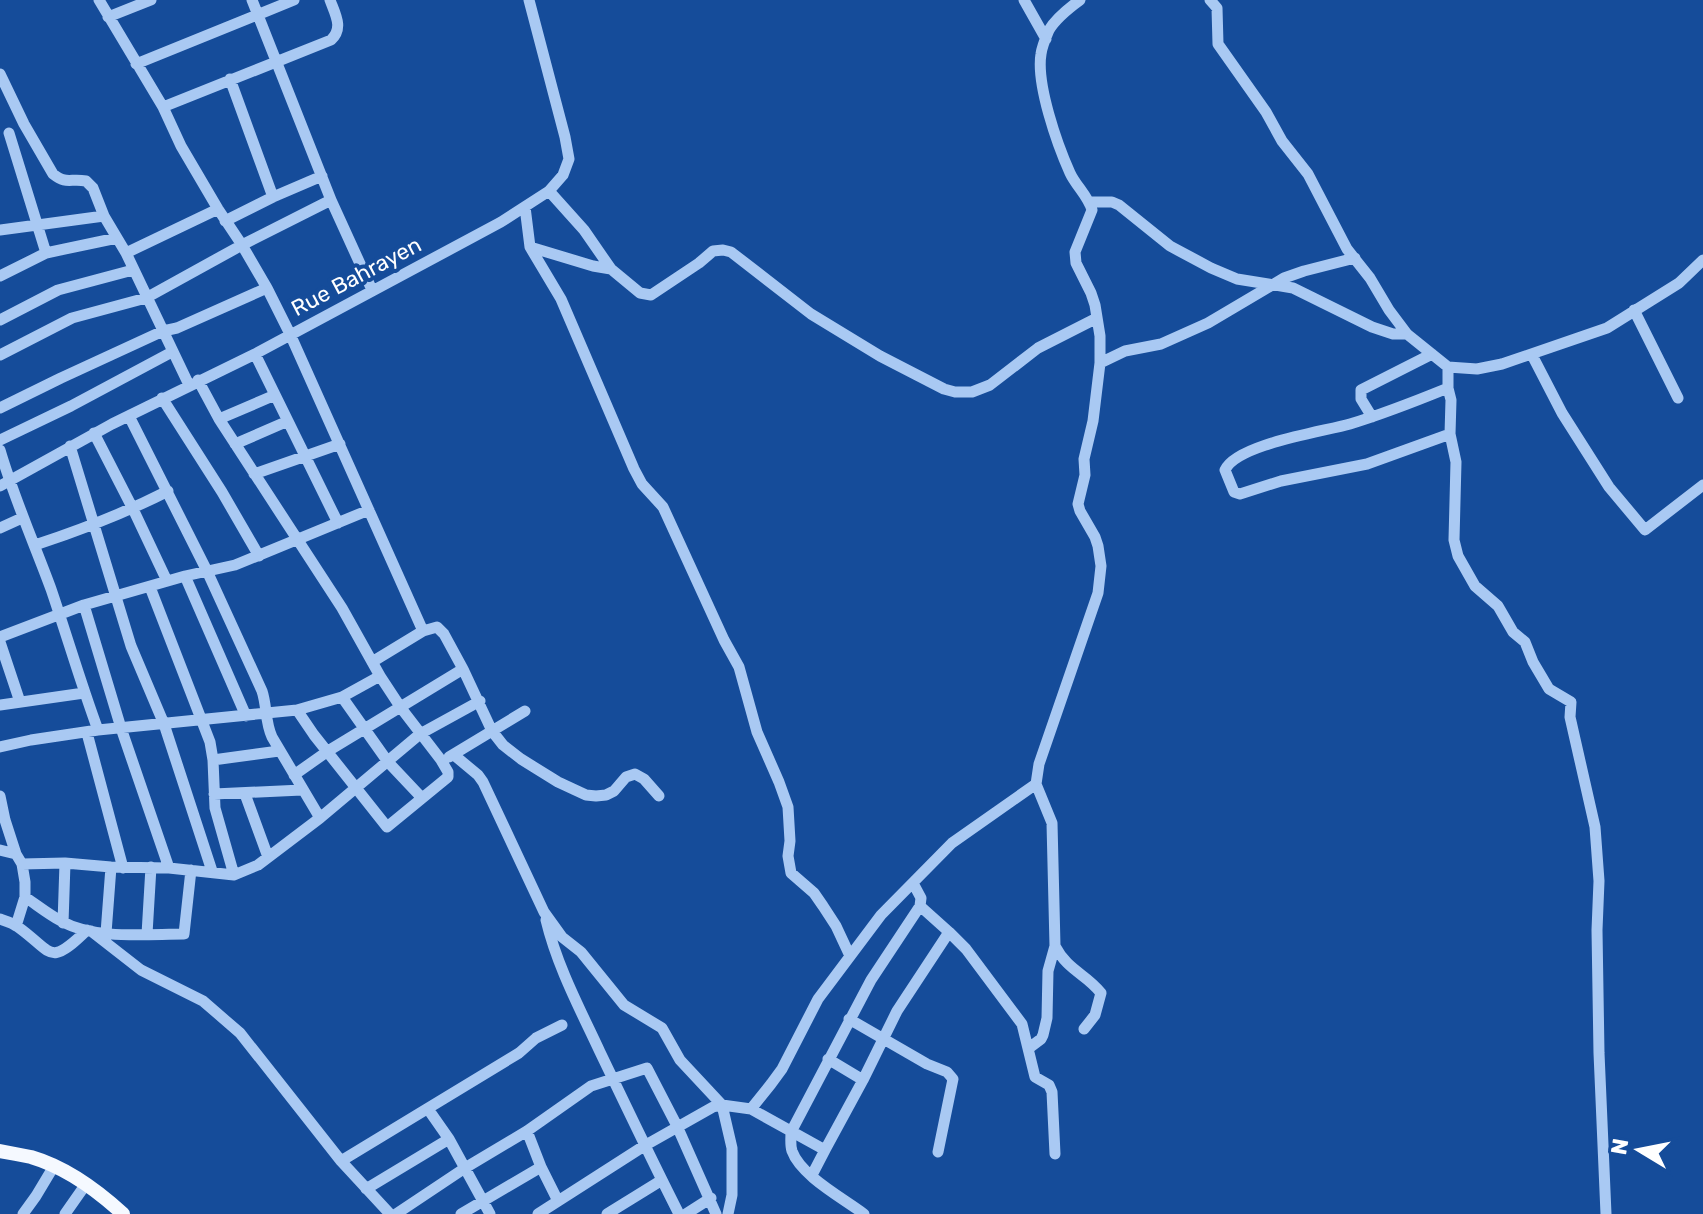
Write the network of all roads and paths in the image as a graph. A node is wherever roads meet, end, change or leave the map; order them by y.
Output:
1 (99, 0) edge
2 (151, 0) edge
3 (252, 0) edge
4 (294, 0) edge
5 (330, 0) edge
6 (529, 0) edge
7 (1024, 0) edge
8 (1080, 0) edge
9 (1210, 0) edge
10 (259, 16) junction
11 (108, 17) junction
12 (1046, 39) junction
13 (276, 61) junction
14 (136, 64) junction
15 (0, 74) edge
16 (230, 79) junction
17 (163, 107) junction
18 (24, 124) junction
19 (4, 135) edge
20 (322, 176) junction
21 (549, 191) junction
22 (273, 197) junction
23 (331, 200) junction
24 (1089, 202) junction
25 (525, 207) junction
26 (218, 209) junction
27 (104, 216) junction
28 (225, 221) junction
29 (36, 224) junction
30 (0, 230) edge
31 (117, 238) junction
32 (242, 245) junction
33 (530, 247) junction
34 (46, 253) junction
35 (126, 253) junction
36 (1355, 258) junction
37 (1703, 260) edge
38 (611, 269) junction
39 (133, 270) junction
40 (0, 276) edge
41 (1271, 285) junction
42 (267, 288) junction
43 (372, 290) junction
44 (146, 298) junction
45 (1634, 310) junction
46 (1097, 318) junction
47 (0, 320) edge
48 (163, 331) junction
49 (290, 334) junction
50 (1407, 334) junction
51 (172, 352) junction
52 (255, 354) junction
53 (1432, 354) junction
54 (0, 355) edge
55 (1532, 355) junction
56 (1100, 363) junction
57 (1448, 367) junction
58 (193, 383) junction
59 (1448, 388) junction
60 (275, 395) junction
61 (162, 398) junction
62 (1678, 398) dead end
63 (0, 408) edge
64 (129, 416) junction
65 (1372, 417) junction
66 (219, 419) junction
67 (288, 421) junction
68 (94, 433) junction
69 (1450, 434) junction
70 (0, 440) edge
71 (235, 444) junction
72 (340, 444) junction
73 (70, 446) junction
74 (0, 450) edge
75 (303, 455) junction
76 (254, 474) junction
77 (5, 483) edge
78 (1703, 485) edge
79 (168, 491) junction
80 (133, 509) junction
81 (369, 510) junction
82 (22, 518) junction
83 (338, 523) junction
84 (93, 526) junction
85 (0, 528) edge
86 (297, 539) junction
87 (35, 545) junction
88 (259, 556) junction
89 (207, 571) junction
90 (185, 576) junction
91 (167, 581) junction
92 (150, 587) junction
93 (115, 596) junction
94 (84, 605) junction
95 (60, 616) junction
96 (423, 631) junction
97 (0, 640) edge
98 (372, 662) junction
99 (463, 669) junction
100 (380, 676) junction
101 (84, 693) junction
102 (342, 697) junction
103 (480, 701) junction
104 (20, 702) junction
105 (0, 705) edge
106 (401, 708) junction
107 (297, 710) junction
108 (525, 711) dead end
109 (267, 714) junction
110 (246, 716) junction
111 (201, 721) junction
112 (164, 724) junction
113 (121, 728) junction
114 (366, 729) junction
115 (492, 731) junction
116 (93, 732) junction
117 (420, 734) junction
118 (0, 747) edge
119 (279, 751) junction
120 (328, 751) junction
121 (454, 755) junction
122 (213, 760) junction
123 (441, 760) junction
124 (388, 762) junction
125 (294, 775) junction
126 (1036, 784) junction
127 (357, 787) junction
128 (302, 790) junction
129 (214, 794) junction
130 (245, 794) junction
131 (0, 796) edge
132 (659, 796) dead end
133 (422, 798) junction
134 (320, 818) junction
135 (0, 850) edge
136 (268, 857) junction
137 (19, 859) junction
138 (65, 863) junction
139 (151, 867) junction
140 (117, 868) junction
141 (169, 868) junction
142 (191, 870) junction
143 (212, 871) junction
144 (234, 875) junction
145 (913, 883) junction
146 (25, 897) junction
147 (920, 906) junction
148 (544, 912) junction
149 (0, 919) edge
150 (63, 923) junction
151 (16, 926) junction
152 (89, 931) junction
153 (949, 932) junction
154 (106, 933) junction
155 (147, 934) junction
156 (1055, 946) junction
157 (850, 956) junction
158 (849, 1019) junction
159 (562, 1025) dead end
160 (1084, 1029) dead end
161 (884, 1039) junction
162 (1029, 1048) junction
163 (828, 1059) junction
164 (613, 1080) junction
165 (863, 1080) junction
166 (722, 1105) junction
167 (428, 1109) junction
168 (751, 1109) junction
169 (677, 1126) junction
170 (527, 1131) junction
171 (791, 1132) junction
172 (449, 1139) junction
173 (644, 1146) junction
174 (825, 1150) junction
175 (0, 1151) edge
176 (938, 1152) dead end
177 (1055, 1154) dead end
178 (341, 1161) junction
179 (54, 1166) junction
180 (541, 1167) junction
181 (465, 1168) junction
182 (812, 1175) junction
183 (662, 1180) junction
184 (86, 1184) junction
185 (366, 1189) junction
186 (711, 1198) junction
187 (483, 1201) junction
188 (558, 1201) junction
189 (121, 1213) edge
190 (23, 1214) edge
191 (65, 1214) edge
192 (393, 1214) edge
193 (461, 1214) edge
194 (490, 1214) edge
195 (538, 1214) edge
196 (607, 1214) edge
197 (679, 1214) edge
198 (686, 1214) edge
199 (716, 1214) edge
200 (728, 1214) edge
201 (864, 1214) edge
202 (1606, 1214) edge

1 - 11 street
2 - 11 street
3 - 10 street
4 - 10 street
5 - 13 street
6 - 21 street, Rue Bahrayen
7 - 12 street
8 - 12 street
9 - 36 street
10 - 13 street
10 - 14 street
11 - 14 street
12 - 24 street
13 - 16 street
13 - 20 street
14 - 17 street
15 - 18 street
16 - 17 street
16 - 22 street
17 - 26 street
18 - 19 street
18 - 27 street
19 - 29 street
20 - 22 street
20 - 23 street
21 - 25 street, Rue Bahrayen
21 - 38 street
22 - 28 street
23 - 32 street
23 - 43 street
24 - 41 street
24 - 46 street
25 - 33 street
25 - 43 street, Rue Bahrayen
26 - 28 street
26 - 35 street
27 - 29 street
27 - 31 street
28 - 32 street
29 - 30 street
29 - 34 street
31 - 34 street
31 - 35 street
32 - 42 street
32 - 44 street
33 - 38 street
33 - 157 street
34 - 40 street
35 - 39 street
36 - 41 street
36 - 50 street
37 - 45 street
38 - 46 street
39 - 44 street
39 - 47 street
41 - 50 street
41 - 56 street
42 - 48 street
42 - 49 street
43 - 49 street, Rue Bahrayen
44 - 48 street
44 - 54 street
45 - 55 street
45 - 62 street
46 - 56 street
48 - 51 street
48 - 63 street
49 - 52 street, Rue Bahrayen
49 - 72 street
50 - 53 street
51 - 58 street
51 - 70 street
52 - 58 street, Rue Bahrayen
52 - 60 street
53 - 57 street
53 - 65 street
55 - 57 street
55 - 78 street
56 - 126 street
57 - 59 street
58 - 61 street, Rue Bahrayen
58 - 66 street
59 - 65 street
59 - 69 street
60 - 66 street
60 - 67 street
61 - 64 street, Rue Bahrayen
61 - 88 street
64 - 68 street, Rue Bahrayen
64 - 79 street
65 - 69 street
66 - 71 street
67 - 71 street
67 - 75 street
68 - 73 street, Rue Bahrayen
68 - 80 street
69 - 202 street
71 - 76 street
72 - 75 street
72 - 81 street
73 - 77 street, Rue Bahrayen
73 - 84 street
74 - 77 street
75 - 76 street
75 - 83 street
76 - 86 street
77 - 82 street
79 - 80 street
79 - 89 street
80 - 84 street
80 - 91 street
81 - 83 street
81 - 96 street
82 - 85 street
82 - 87 street
83 - 86 street
84 - 87 street
84 - 93 street
86 - 88 street
86 - 98 street
87 - 95 street
88 - 89 street
89 - 90 street
89 - 109 street
90 - 91 street
90 - 110 street
91 - 92 street
92 - 93 street
92 - 111 street
93 - 94 street
93 - 112 street
94 - 95 street
94 - 113 street
95 - 97 street
95 - 101 street
96 - 98 street
96 - 99 street
97 - 104 street
98 - 100 street
99 - 103 street
99 - 106 street
100 - 102 street
100 - 106 street
101 - 104 street
101 - 116 street
102 - 107 street
102 - 114 street
103 - 115 street
103 - 117 street
104 - 105 street
106 - 114 street
106 - 117 street
107 - 109 street
107 - 120 street
108 - 115 street
109 - 110 street
109 - 119 street
110 - 111 street
111 - 112 street
111 - 122 street
112 - 113 street
112 - 143 street
113 - 116 street
113 - 141 street
114 - 120 street
114 - 124 street
115 - 121 street
115 - 132 street
116 - 118 street
116 - 140 street
117 - 123 street
117 - 124 street
119 - 122 street
119 - 125 street
120 - 125 street
120 - 127 street
121 - 123 street
121 - 148 street
122 - 129 street
123 - 133 street
124 - 127 street
124 - 133 street
125 - 128 street
126 - 145 street
126 - 156 street
127 - 133 street
127 - 134 street
128 - 130 street
128 - 134 street
129 - 130 street
129 - 144 street
130 - 136 street
131 - 137 street
134 - 136 street
135 - 137 street
136 - 144 street
137 - 138 street
137 - 146 street
138 - 140 street
138 - 150 street
139 - 140 street
139 - 141 street
139 - 155 street
140 - 154 street
141 - 142 street
142 - 143 street
142 - 155 street
143 - 144 street
145 - 147 street
145 - 157 street
146 - 150 street
146 - 151 street
147 - 153 street
147 - 158 street
148 - 164 street
148 - 166 street
149 - 151 street
150 - 152 street
151 - 152 street
152 - 154 street
152 - 178 street
153 - 161 street
153 - 162 street
154 - 155 street
156 - 160 street
156 - 162 street
157 - 168 street
158 - 161 street
158 - 163 street
159 - 167 street
161 - 165 street
161 - 176 street
162 - 177 street
163 - 165 street
163 - 171 street
164 - 169 street
164 - 170 street
164 - 173 street
165 - 174 street
166 - 168 street
166 - 169 street
166 - 200 street
167 - 172 street
167 - 178 street
168 - 171 street
169 - 173 street
169 - 186 street
170 - 180 street
170 - 181 street
171 - 174 street
171 - 182 street
172 - 181 street
172 - 185 street
173 - 183 street
173 - 188 street
174 - 182 street
175 - 179 main road
178 - 185 street
179 - 184 main road
179 - 190 street
180 - 187 street
180 - 188 street
181 - 187 street
181 - 192 street
182 - 201 street
183 - 196 street
183 - 197 street
184 - 189 main road
184 - 191 street
185 - 192 street
186 - 198 street
186 - 199 street
187 - 193 street
187 - 194 street
188 - 195 street

